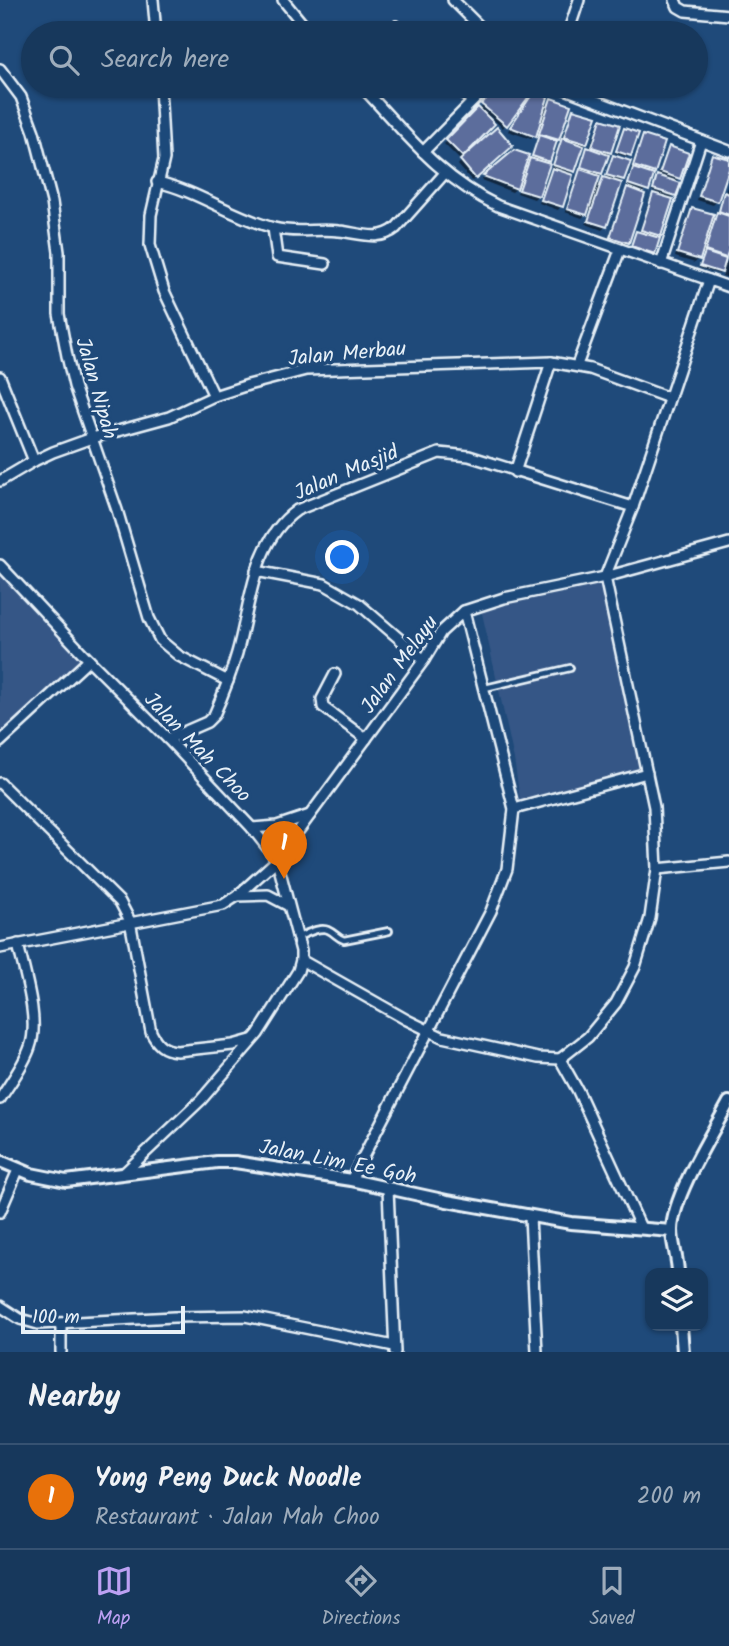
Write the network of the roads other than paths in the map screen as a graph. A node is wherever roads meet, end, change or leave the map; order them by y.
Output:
1 (153, 0) edge
2 (283, 0) edge
3 (453, 0) edge
4 (579, 0) edge
5 (675, 0) edge
6 (729, 15) edge
7 (155, 21) edge
8 (300, 21) edge
9 (474, 21) edge
10 (572, 21) edge
11 (0, 69) edge
12 (21, 97) edge
13 (22, 98) edge
14 (161, 98) edge
15 (372, 98) edge
16 (466, 98) edge
17 (476, 98) edge
18 (588, 98) edge
19 (471, 103) junction
20 (701, 141) junction
21 (729, 151) edge
22 (423, 152) junction
23 (445, 173) junction
24 (157, 182) junction
25 (273, 228) junction
26 (620, 250) junction
27 (325, 264) dead end
28 (661, 264) junction
29 (709, 281) junction
30 (729, 287) edge
31 (551, 362) junction
32 (578, 365) junction
33 (0, 377) edge
34 (214, 396) junction
35 (669, 398) junction
36 (92, 438) junction
37 (34, 461) junction
38 (515, 472) junction
39 (0, 481) edge
40 (633, 507) junction
41 (729, 543) edge
42 (0, 565) edge
43 (256, 571) junction
44 (605, 577) junction
45 (464, 611) junction
46 (89, 660) junction
47 (424, 660) junction
48 (570, 668) dead end
49 (335, 674) dead end
50 (228, 681) junction
51 (484, 688) junction
52 (168, 738) junction
53 (366, 738) junction
54 (0, 742) edge
55 (647, 773) junction
56 (0, 783) edge
57 (514, 809) junction
58 (311, 814) junction
59 (252, 828) junction
60 (277, 860) junction
61 (729, 862) edge
62 (657, 869) junction
63 (237, 896) junction
64 (288, 905) junction
65 (131, 921) junction
66 (389, 931) dead end
67 (297, 937) junction
68 (18, 944) junction
69 (0, 947) edge
70 (301, 960) junction
71 (428, 1031) junction
72 (253, 1040) junction
73 (560, 1059) junction
74 (0, 1099) edge
75 (729, 1102) edge
76 (0, 1161) edge
77 (18, 1170) junction
78 (124, 1173) junction
79 (351, 1180) junction
80 (388, 1189) junction
81 (0, 1212) edge
82 (530, 1217) junction
83 (641, 1228) junction
84 (672, 1231) junction
85 (677, 1268) edge
86 (0, 1306) edge
87 (61, 1324) junction
88 (681, 1331) edge
89 (394, 1349) edge
90 (61, 1352) edge
91 (537, 1352) edge
92 (682, 1352) edge

1 - 7 street
2 - 8 street
3 - 9 street
4 - 10 street
5 - 6 street
11 - 12 street, Jalan Nipah
13 - 36 street, Jalan Nipah
14 - 24 street
15 - 22 street
16 - 19 lane
17 - 19 street
18 - 20 street
19 - 22 street
20 - 21 street
20 - 28 street
22 - 23 street
23 - 25 street
23 - 26 street
24 - 25 street
24 - 34 street
25 - 27 street
26 - 28 street
26 - 32 street
28 - 29 street
29 - 30 street
29 - 35 street
31 - 32 street, Jalan Merbau
31 - 34 street, Jalan Merbau
31 - 38 street
32 - 35 street, Jalan Merbau
33 - 37 street
34 - 36 street, Jalan Merbau
35 - 40 street
36 - 37 street, Jalan Merbau
36 - 50 street, Jalan Nipah
37 - 39 street, Jalan Merbau
38 - 40 street, Jalan Masjid
38 - 43 street, Jalan Masjid
40 - 44 street
41 - 44 street, Jalan Melayu
42 - 46 street, Jalan Mah Choo
43 - 47 street
43 - 50 street, Jalan Masjid
44 - 45 street, Jalan Melayu
44 - 55 street
45 - 47 street, Jalan Melayu
45 - 51 street
46 - 52 street, Jalan Mah Choo
46 - 54 street
47 - 53 street, Jalan Melayu
48 - 51 lane
49 - 53 street
50 - 52 street, Jalan Masjid
51 - 57 street
52 - 59 street, Jalan Mah Choo
53 - 58 street, Jalan Melayu
55 - 57 street
55 - 62 street
56 - 65 street
57 - 71 street
58 - 59 street
58 - 60 street, Jalan Melayu
59 - 60 street, Jalan Mah Choo
60 - 63 street, Jalan Melayu
60 - 64 street, Jalan Mah Choo
61 - 62 street
62 - 73 street
63 - 64 street
63 - 65 street
64 - 67 street, Jalan Mah Choo
65 - 68 street
65 - 72 street
66 - 67 lane
67 - 70 street, Jalan Mah Choo
68 - 69 street
68 - 74 street
70 - 71 street
70 - 72 street
71 - 73 street
71 - 79 street
72 - 78 street
73 - 83 street
75 - 84 street
76 - 77 street, Jalan Lim Ee Goh
77 - 78 street, Jalan Lim Ee Goh
77 - 81 street
78 - 79 street, Jalan Lim Ee Goh
79 - 80 street, Jalan Lim Ee Goh
80 - 82 street, Jalan Lim Ee Goh
80 - 89 street
82 - 83 street, Jalan Lim Ee Goh
82 - 91 street
83 - 84 street, Jalan Lim Ee Goh
84 - 85 street
86 - 87 street
87 - 89 street
87 - 90 street
88 - 92 street

